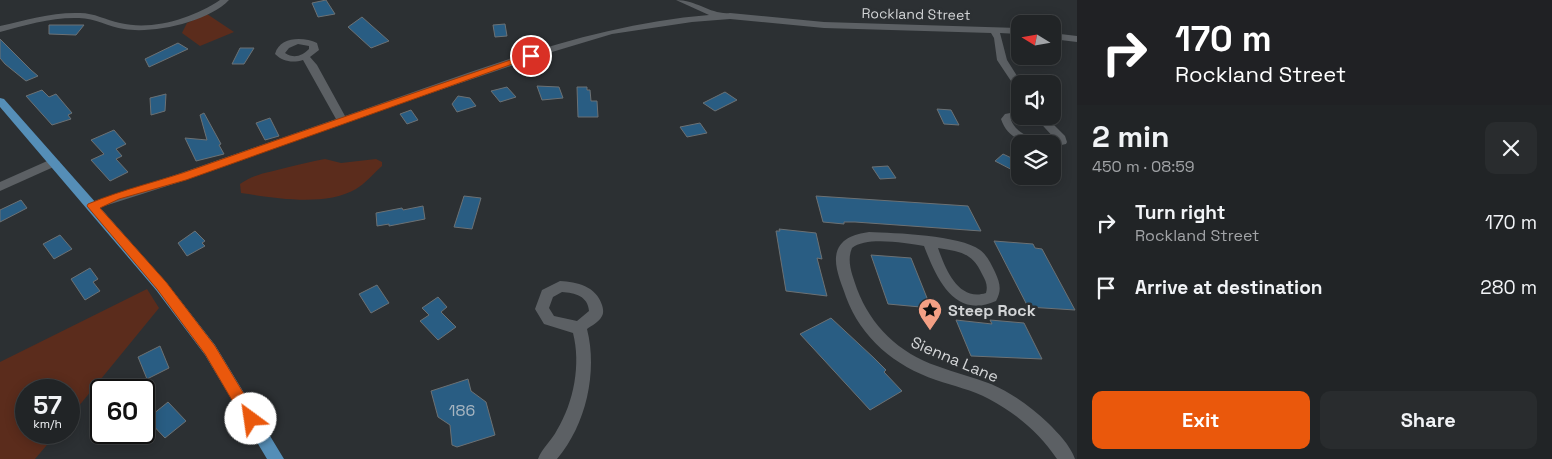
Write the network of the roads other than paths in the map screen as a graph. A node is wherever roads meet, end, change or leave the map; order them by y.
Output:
1 (225, 0) edge
2 (680, 0) edge
3 (716, 16) junction
4 (0, 29) edge
5 (993, 29) junction
6 (1011, 30) edge
7 (1061, 37) edge
8 (1077, 39) edge
9 (305, 57) dead end
10 (1012, 75) edge
11 (0, 101) edge
12 (1011, 116) edge
13 (342, 120) junction
14 (1048, 125) edge
15 (1019, 135) edge
16 (1059, 135) edge
17 (54, 162) junction
18 (0, 188) edge
19 (92, 206) junction
20 (929, 242) junction
21 (579, 327) dead end
22 (276, 459) edge
23 (546, 459) edge
24 (1067, 459) edge

1 - 4 street
2 - 3 street
3 - 5 street, Rockland Street
3 - 13 street, Rockland Street
5 - 6 street, Rockland Street
5 - 10 street
7 - 8 street
9 - 13 street
11 - 17 main road
12 - 15 street
13 - 19 street, Rockland Street
14 - 16 street
17 - 18 street
17 - 19 main road
19 - 22 main road
20 - 20 street, Sienna Lane
20 - 24 street, Sienna Lane
21 - 23 street

